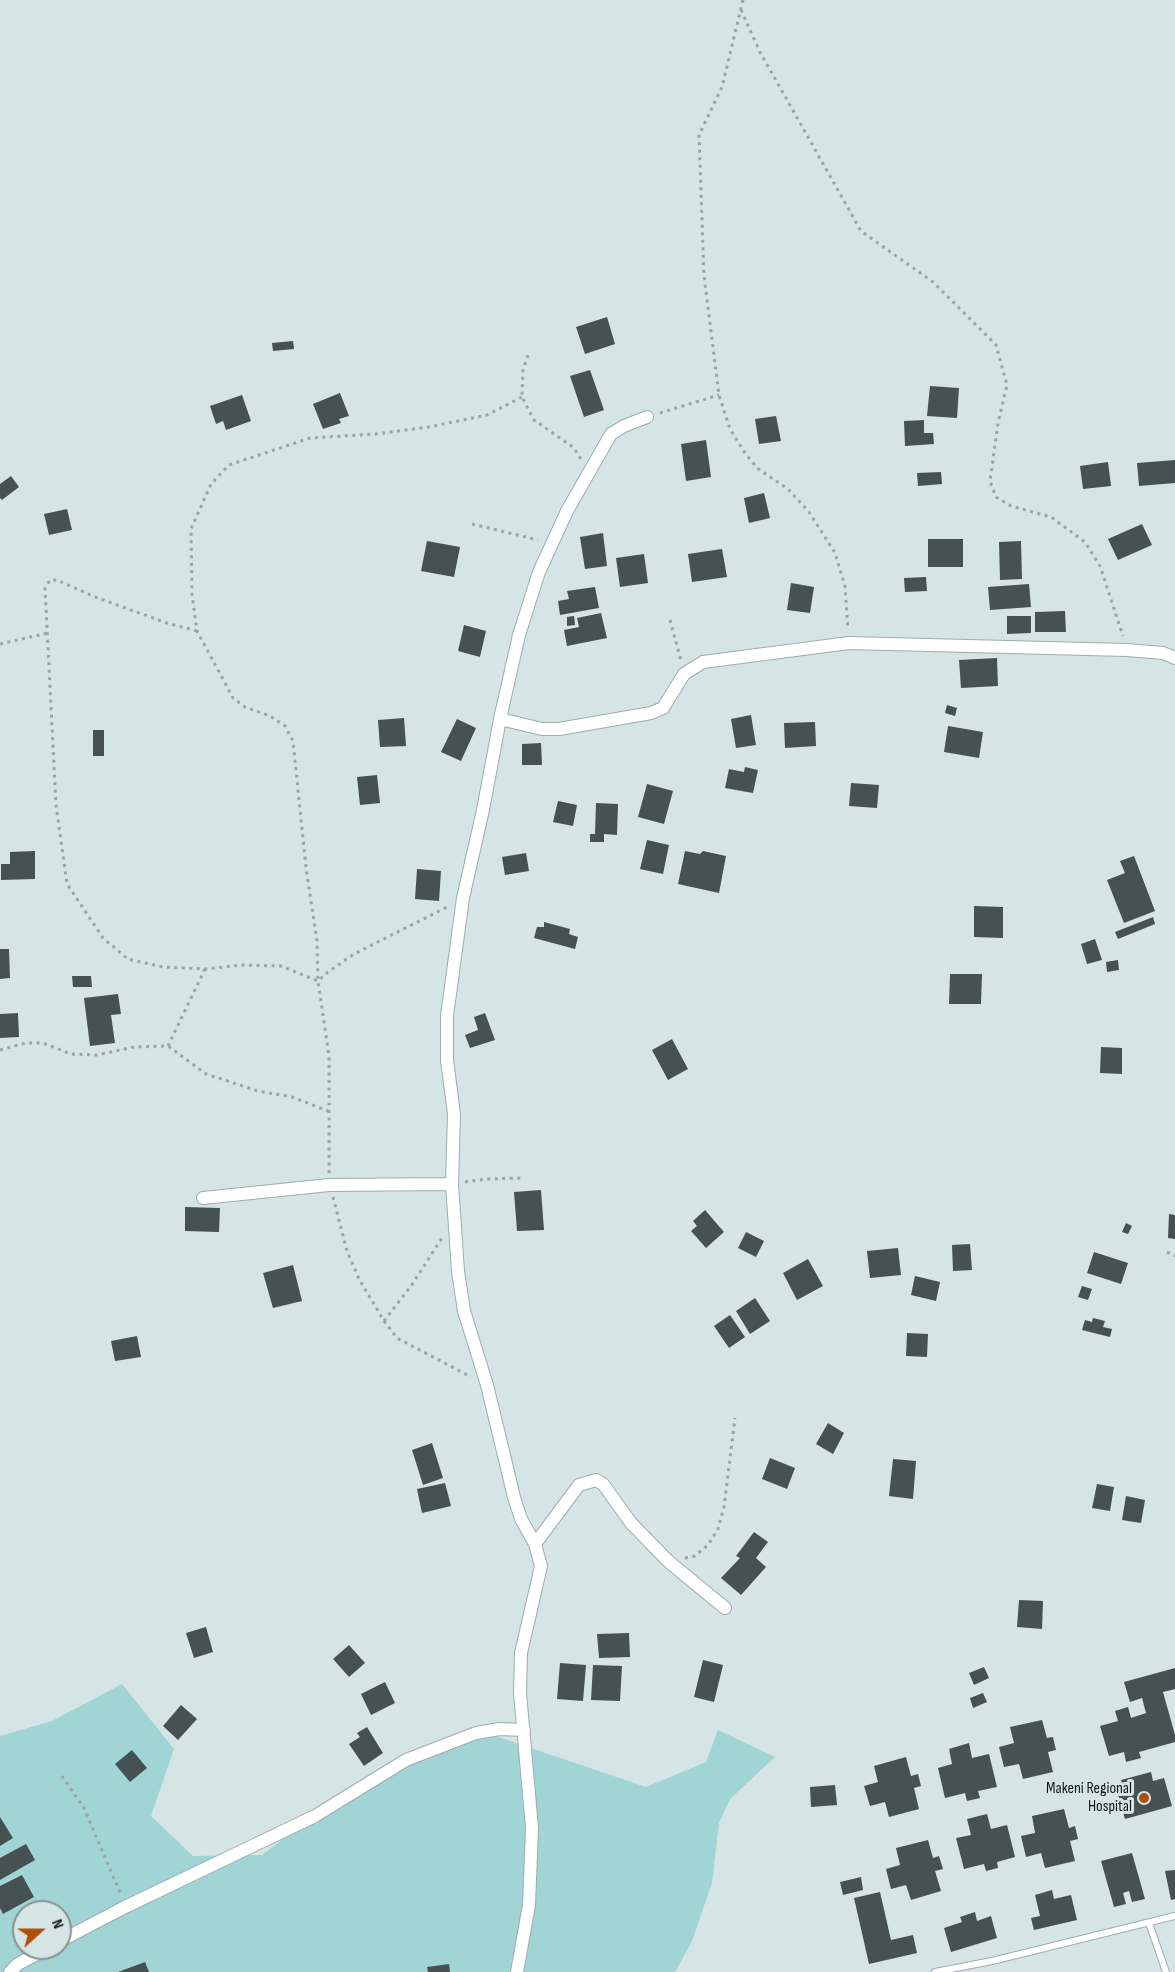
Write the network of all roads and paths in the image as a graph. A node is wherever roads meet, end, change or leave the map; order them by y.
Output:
1 (742, 0) edge
2 (741, 10) junction
3 (528, 355) dead end
4 (718, 395) junction
5 (522, 397) junction
6 (647, 417) joint
7 (589, 471) junction
8 (472, 524) dead end
9 (551, 544) junction
10 (670, 620) dead end
11 (196, 631) junction
12 (48, 633) junction
13 (849, 642) junction
14 (0, 644) edge
15 (1127, 650) junction
16 (1175, 658) edge
17 (684, 675) junction
18 (500, 719) junction
19 (464, 898) junction
20 (206, 969) junction
21 (318, 981) junction
22 (168, 1046) junction
23 (0, 1050) edge
24 (328, 1111) junction
25 (523, 1178) dead end
26 (453, 1184) junction
27 (329, 1185) junction
28 (203, 1198) dead end
29 (455, 1219) junction
30 (1167, 1252) dead end
31 (1175, 1256) edge
32 (384, 1321) junction
33 (487, 1385) junction
34 (735, 1418) dead end
35 (536, 1544) junction
36 (668, 1561) junction
37 (725, 1608) dead end
38 (524, 1730) junction
39 (62, 1776) dead end
40 (125, 1907) junction
41 (1175, 1916) edge
42 (1149, 1923) junction
43 (72, 1935) edge
44 (26, 1960) edge
45 (10, 1972) edge
46 (517, 1972) edge
47 (935, 1972) edge
48 (1166, 1972) edge

1 - 2 path
2 - 4 path
2 - 15 path
3 - 5 path
4 - 6 path
4 - 13 path
5 - 7 path
5 - 11 path
6 - 7 street
7 - 9 street
8 - 9 path
9 - 18 street
10 - 17 path
11 - 12 path
11 - 21 path
12 - 14 path
12 - 20 path
13 - 15 street
13 - 17 street
15 - 16 street
17 - 18 street
18 - 19 street
19 - 21 path
19 - 26 street
20 - 21 path
20 - 22 path
21 - 24 path
22 - 23 path
22 - 24 path
24 - 27 path
25 - 26 path
26 - 27 street
26 - 29 street
27 - 28 street
27 - 32 path
29 - 32 path
29 - 33 street
30 - 31 path
32 - 33 path
33 - 35 street
34 - 36 path
35 - 36 street
35 - 38 street
36 - 37 street
38 - 40 street
38 - 46 street
39 - 40 path
40 - 43 street
41 - 42 lane
42 - 47 lane
42 - 48 lane
44 - 45 street

